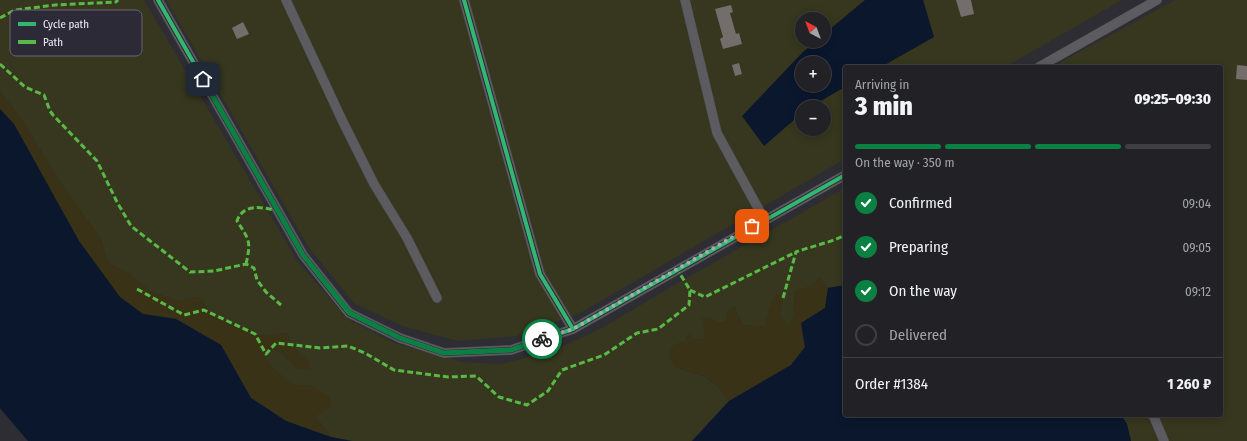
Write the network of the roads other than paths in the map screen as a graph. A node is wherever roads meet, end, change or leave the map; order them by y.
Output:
1 (158, 0) edge
2 (286, 0) edge
3 (464, 0) edge
4 (685, 0) edge
5 (1157, 0) edge
6 (1043, 65) edge
7 (843, 176) edge
8 (764, 219) junction
9 (437, 298) dead end
10 (573, 329) junction
11 (1154, 417) edge
12 (1164, 441) edge

1 - 10 street
2 - 9 street
3 - 10 street
4 - 8 street
5 - 6 street
7 - 8 street
8 - 10 street
11 - 12 street

